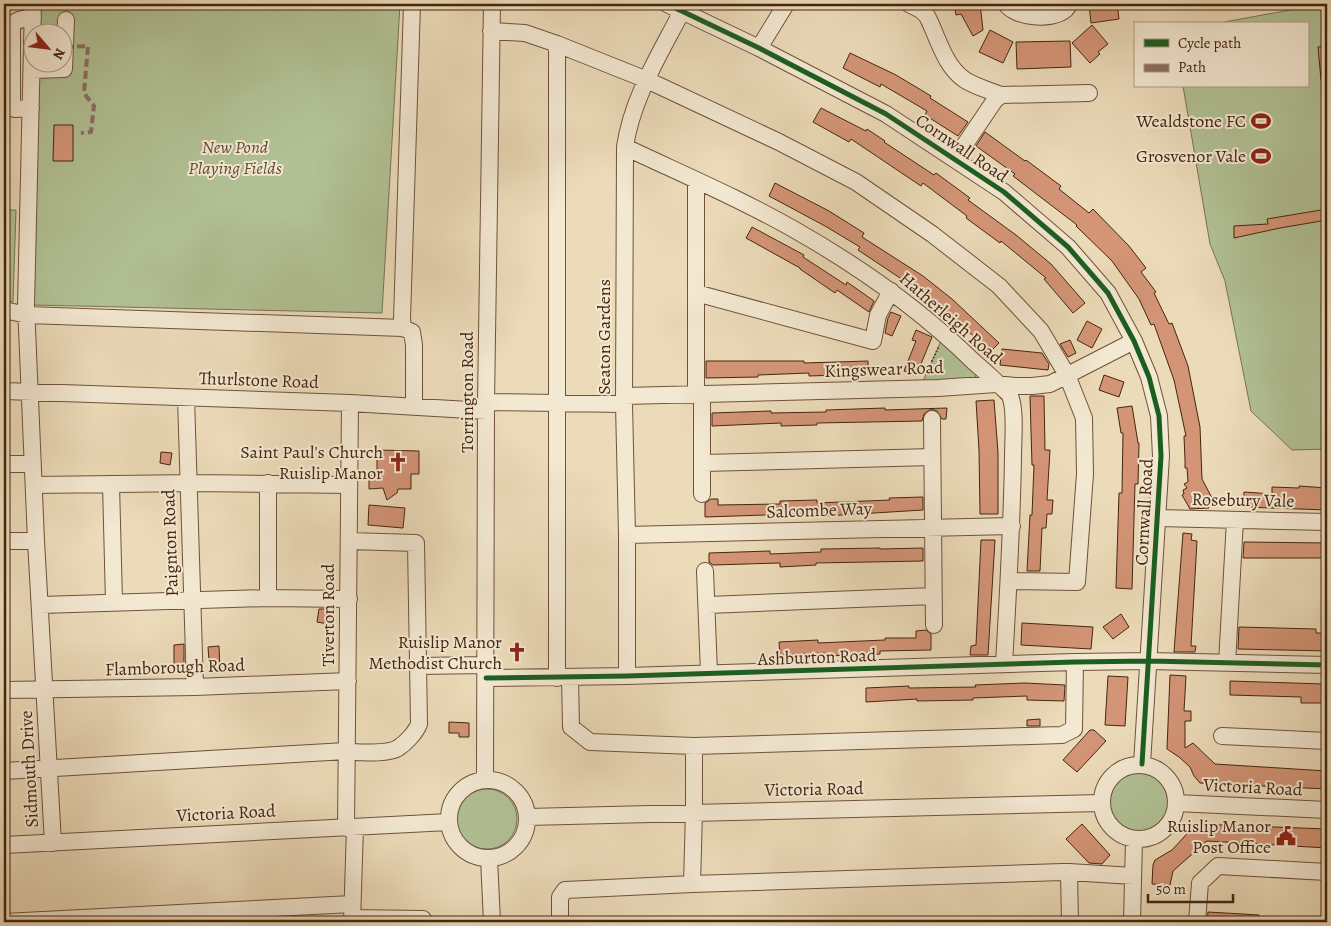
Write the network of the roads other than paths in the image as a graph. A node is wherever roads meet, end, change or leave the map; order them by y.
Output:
1 (412, 4) edge
2 (492, 4) edge
3 (786, 4) edge
4 (909, 4) edge
5 (1006, 4) edge
6 (1070, 4) edge
7 (674, 7) edge
8 (33, 11) edge
9 (491, 31) junction
10 (557, 44) junction
11 (759, 48) junction
12 (32, 72) edge
13 (647, 80) junction
14 (1090, 93) dead end
15 (1001, 95) junction
16 (31, 108) junction
17 (625, 147) junction
18 (955, 159) junction
19 (696, 180) junction
20 (891, 291) junction
21 (696, 293) junction
22 (4, 310) edge
23 (27, 315) junction
24 (403, 328) junction
25 (1134, 341) junction
26 (1067, 375) junction
27 (996, 384) junction
28 (4, 390) edge
29 (31, 392) junction
30 (699, 394) junction
31 (186, 398) junction
32 (624, 400) junction
33 (350, 403) junction
34 (557, 403) junction
35 (486, 406) junction
36 (414, 407) junction
37 (932, 419) dead end
38 (932, 457) junction
39 (702, 463) junction
40 (4, 464) edge
41 (34, 464) junction
42 (189, 483) junction
43 (268, 483) junction
44 (111, 484) junction
45 (34, 485) junction
46 (349, 486) junction
47 (702, 494) dead end
48 (1158, 518) junction
49 (1235, 520) junction
50 (1327, 522) edge
51 (1012, 526) junction
52 (933, 527) junction
53 (627, 535) junction
54 (4, 541) edge
55 (36, 541) junction
56 (349, 541) junction
57 (705, 571) dead end
58 (1009, 581) junction
59 (933, 596) junction
60 (268, 598) junction
61 (348, 599) junction
62 (192, 600) junction
63 (114, 602) junction
64 (41, 605) junction
65 (708, 605) junction
66 (934, 625) dead end
67 (1149, 661) junction
68 (1075, 662) junction
69 (1227, 662) junction
70 (1004, 664) junction
71 (1327, 665) edge
72 (418, 666) junction
73 (486, 672) junction
74 (710, 673) junction
75 (627, 676) junction
76 (563, 678) junction
77 (348, 681) junction
78 (195, 687) junction
79 (4, 690) edge
80 (45, 690) junction
81 (1222, 736) dead end
82 (1327, 741) edge
83 (694, 746) junction
84 (346, 752) junction
85 (1142, 764) junction
86 (48, 769) junction
87 (4, 771) edge
88 (485, 780) junction
89 (1101, 803) junction
90 (1176, 803) junction
91 (1327, 810) edge
92 (694, 812) junction
93 (527, 817) junction
94 (449, 822) junction
95 (350, 827) junction
96 (1134, 839) junction
97 (53, 842) junction
98 (4, 845) edge
99 (489, 858) junction
100 (1069, 872) junction
101 (1327, 872) edge
102 (1133, 876) junction
103 (692, 884) junction
104 (352, 915) edge
105 (4, 922) edge
106 (423, 922) edge
107 (492, 922) edge
108 (560, 922) edge
109 (1070, 922) edge
110 (1132, 922) edge
111 (1197, 922) edge

1 - 24 street
2 - 9 street, Torrington Road
3 - 11 street
4 - 15 street
5 - 6 street
7 - 11 street, Cornwall Road
7 - 13 street, Seaton Gardens
8 - 16 street
9 - 10 street
9 - 35 street, Torrington Road
10 - 13 street
10 - 34 street
11 - 18 street, Cornwall Road
12 - 16 street, Sidmouth Drive
13 - 17 street, Seaton Gardens
13 - 26 street
14 - 15 street
15 - 18 street
16 - 23 street, Sidmouth Drive
17 - 19 street, Hatherleigh Road
17 - 32 street, Seaton Gardens
18 - 25 street, Cornwall Road
19 - 20 street, Hatherleigh Road
19 - 21 street
20 - 21 street
20 - 27 street, Hatherleigh Road
21 - 30 street
22 - 23 street
23 - 24 street
23 - 29 street, Sidmouth Drive
24 - 36 street
25 - 26 street, Kingswear Road
25 - 48 street, Cornwall Road
26 - 27 street, Kingswear Road
26 - 58 street
27 - 30 street, Kingswear Road
27 - 51 street, Hatherleigh Road
28 - 29 street, Thurlstone Road
29 - 31 street, Thurlstone Road
29 - 41 street, Sidmouth Drive
30 - 32 street, Kingswear Road
30 - 39 street
31 - 33 street, Thurlstone Road
31 - 42 street, Paignton Road
32 - 34 street, Kingswear Road
32 - 53 street, Seaton Gardens
33 - 36 street, Thurlstone Road
33 - 46 street, Tiverton Road
34 - 35 street, Thurlstone Road
34 - 76 street
35 - 36 street, Thurlstone Road
35 - 73 street, Torrington Road
37 - 38 street
38 - 39 street
38 - 52 street
39 - 47 street
40 - 41 street
41 - 45 street, Sidmouth Drive
42 - 43 street
42 - 44 street
42 - 62 street, Paignton Road
43 - 46 street
43 - 60 street
44 - 45 street
44 - 63 street
45 - 55 street, Sidmouth Drive
46 - 56 street, Tiverton Road
48 - 49 street, Rosebury Vale
48 - 67 street, Cornwall Road
49 - 50 street, Rosebury Vale
49 - 69 street
51 - 52 street, Salcombe Way
51 - 58 street, Hatherleigh Road
52 - 53 street, Salcombe Way
52 - 59 street
53 - 75 street, Seaton Gardens
54 - 55 street
55 - 64 street, Sidmouth Drive
56 - 61 street, Tiverton Road
56 - 72 street
57 - 65 street
58 - 70 street, Hatherleigh Road
59 - 65 street
59 - 66 street
60 - 61 street
60 - 62 street
61 - 77 street, Tiverton Road
62 - 63 street
62 - 78 street, Paignton Road
63 - 64 street
64 - 80 street, Sidmouth Drive
65 - 74 street
67 - 68 street, Ashburton Road
67 - 69 street, Ashburton Road
67 - 85 street, Cornwall Road
68 - 70 street, Ashburton Road
68 - 83 street
69 - 71 street, Ashburton Road
70 - 74 street, Ashburton Road
72 - 73 street, Ashburton Road
72 - 84 street
73 - 76 street, Ashburton Road
73 - 88 street, Torrington Road
74 - 75 street, Ashburton Road
75 - 76 street, Ashburton Road
76 - 83 street
77 - 78 street, Flamborough Road
77 - 84 street, Tiverton Road
78 - 80 street, Flamborough Road
79 - 80 street, Flamborough Road
80 - 86 street, Sidmouth Drive
81 - 82 street
83 - 92 street
84 - 86 street
84 - 95 street, Tiverton Road
85 - 89 street
85 - 90 street
86 - 87 street
86 - 97 street, Sidmouth Drive
88 - 93 street
88 - 94 street
89 - 92 street, Victoria Road
89 - 96 street
90 - 91 street, Victoria Road
90 - 96 street
92 - 93 street, Victoria Road
92 - 103 street
93 - 99 street
94 - 95 street, Victoria Road
94 - 99 street
95 - 97 street, Victoria Road
95 - 104 street, Tiverton Road
96 - 102 street
97 - 98 street, Victoria Road
99 - 107 street
100 - 102 street
100 - 103 street
100 - 109 street
101 - 111 street
102 - 110 street
103 - 108 street
104 - 105 street
104 - 106 street

